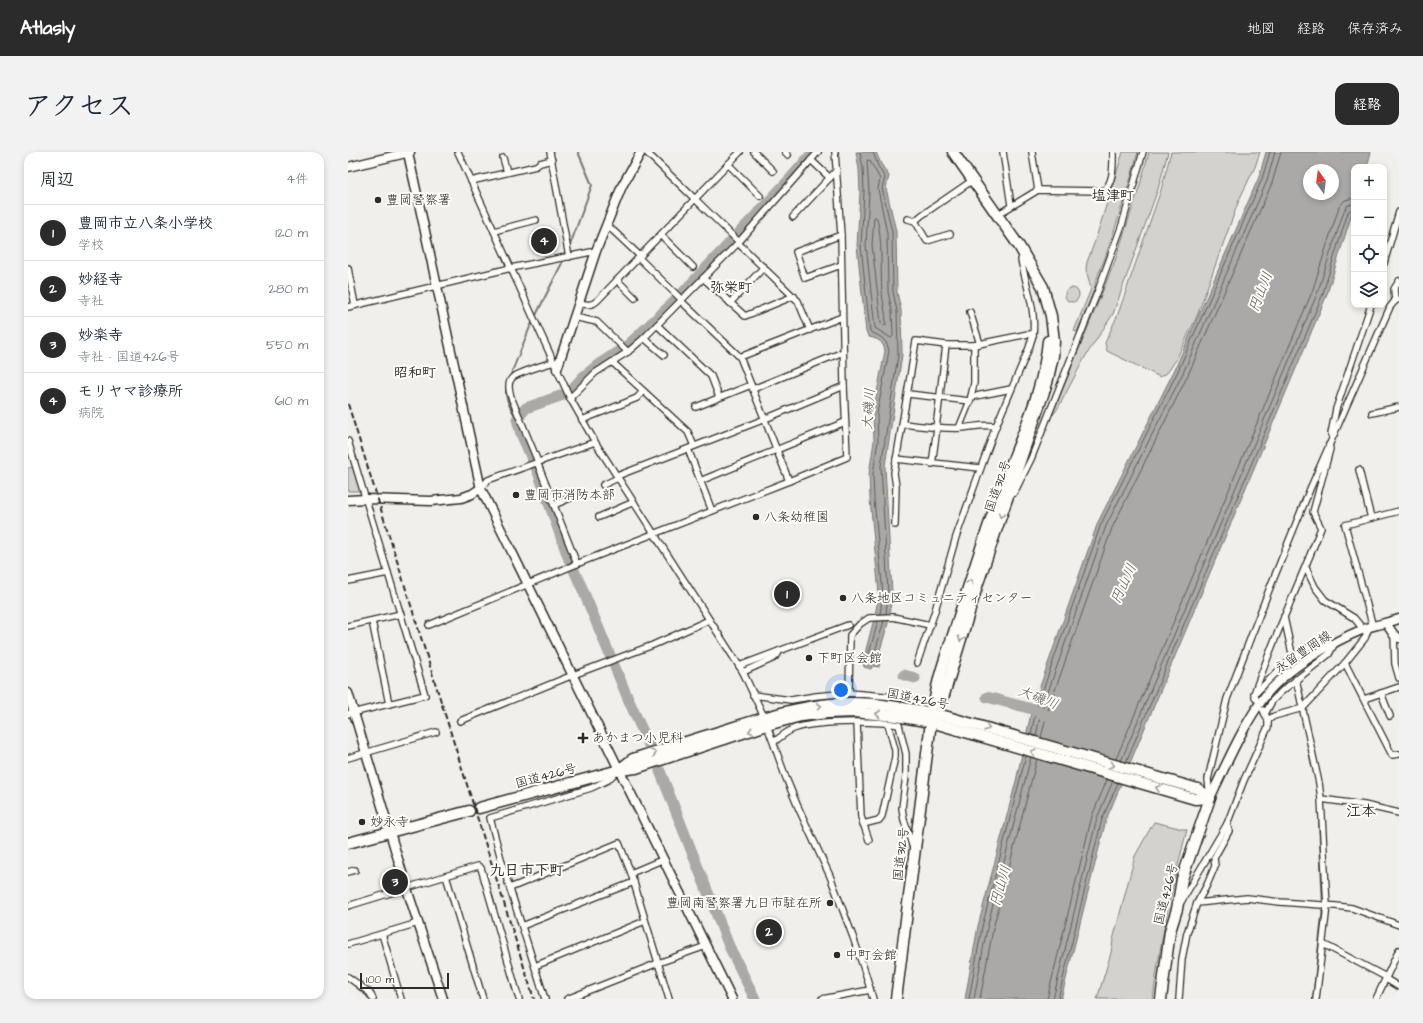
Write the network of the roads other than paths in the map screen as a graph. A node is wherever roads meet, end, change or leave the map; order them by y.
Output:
1 (409, 152) edge
2 (458, 152) edge
3 (550, 152) edge
4 (641, 152) edge
5 (646, 152) edge
6 (740, 152) edge
7 (754, 152) edge
8 (818, 152) edge
9 (835, 152) edge
10 (953, 152) edge
11 (1003, 152) edge
12 (1032, 152) edge
13 (1113, 152) edge
14 (1144, 152) edge
15 (503, 158) dead end
16 (552, 160) junction
17 (811, 160) junction
18 (728, 164) junction
19 (348, 167) edge
20 (837, 170) junction
21 (774, 171) dead end
22 (507, 172) junction
23 (830, 178) junction
24 (471, 180) junction
25 (973, 180) junction
26 (1038, 190) junction
27 (760, 196) dead end
28 (695, 199) junction
29 (1011, 205) junction
30 (1399, 212) edge
31 (997, 215) junction
32 (793, 217) dead end
33 (908, 219) dead end
34 (536, 220) dead end
35 (915, 221) junction
36 (606, 224) junction
37 (494, 231) junction
38 (950, 234) dead end
39 (661, 235) junction
40 (841, 235) junction
41 (736, 240) junction
42 (596, 251) junction
43 (1387, 253) edge
44 (1024, 255) junction
45 (569, 257) junction
46 (639, 257) junction
47 (841, 265) junction
48 (693, 267) dead end
49 (764, 267) junction
50 (348, 268) edge
51 (511, 268) junction
52 (703, 278) junction
53 (618, 280) junction
54 (1399, 281) edge
55 (437, 286) junction
56 (794, 296) junction
57 (635, 298) dead end
58 (680, 299) junction
59 (1397, 300) edge
60 (579, 303) junction
61 (730, 303) junction
62 (355, 305) junction
63 (348, 307) edge
64 (1370, 308) edge
65 (970, 312) dead end
66 (574, 317) junction
67 (842, 317) junction
68 (657, 325) junction
69 (810, 330) junction
70 (1033, 335) junction
71 (644, 338) junction
72 (946, 345) junction
73 (977, 345) junction
74 (625, 350) junction
75 (843, 352) junction
76 (664, 355) dead end
77 (740, 357) junction
78 (612, 362) junction
79 (555, 366) junction
80 (844, 386) junction
81 (752, 387) junction
82 (1011, 389) junction
83 (643, 391) junction
84 (908, 394) junction
85 (719, 397) junction
86 (570, 398) junction
87 (940, 398) junction
88 (970, 399) junction
89 (696, 407) dead end
90 (1399, 407) edge
91 (1372, 414) dead end
92 (765, 419) junction
93 (582, 420) junction
94 (845, 422) junction
95 (903, 424) junction
96 (996, 426) junction
97 (936, 428) junction
98 (959, 428) junction
99 (348, 441) edge
100 (595, 442) junction
101 (1329, 444) junction
102 (691, 448) junction
103 (777, 449) junction
104 (896, 459) junction
105 (537, 462) junction
106 (932, 464) junction
107 (980, 468) junction
108 (1359, 470) dead end
109 (618, 477) junction
110 (700, 481) junction
111 (789, 482) junction
112 (603, 485) dead end
113 (481, 488) junction
114 (1014, 493) dead end
115 (579, 494) dead end
116 (366, 499) junction
117 (348, 500) edge
118 (634, 502) junction
119 (554, 505) junction
120 (1399, 511) edge
121 (712, 512) junction
122 (598, 517) dead end
123 (1371, 518) junction
124 (894, 525) dead end
125 (654, 534) junction
126 (578, 564) junction
127 (1306, 568) junction
128 (388, 573) junction
129 (348, 581) edge
130 (528, 584) junction
131 (401, 614) junction
132 (1284, 616) junction
133 (1399, 619) edge
134 (709, 620) junction
135 (372, 621) junction
136 (1386, 623) junction
137 (429, 625) dead end
138 (848, 625) dead end
139 (930, 625) junction
140 (348, 626) edge
141 (1368, 628) junction
142 (1396, 636) edge
143 (1336, 643) junction
144 (779, 651) junction
145 (1293, 658) junction
146 (917, 663) dead end
147 (1345, 663) junction
148 (739, 666) junction
149 (743, 672) junction
150 (573, 675) junction
151 (1399, 678) edge
152 (1296, 679) junction
153 (1399, 687) edge
154 (348, 693) edge
155 (849, 693) junction
156 (1381, 693) junction
157 (753, 695) junction
158 (908, 698) dead end
159 (1364, 699) junction
160 (389, 704) junction
161 (1303, 708) junction
162 (899, 711) junction
163 (351, 714) edge
164 (1265, 715) junction
165 (1390, 716) dead end
166 (932, 718) junction
167 (460, 721) dead end
168 (766, 721) junction
169 (857, 723) junction
170 (888, 724) junction
171 (436, 732) dead end
172 (774, 742) junction
173 (365, 753) junction
174 (1399, 754) edge
175 (348, 758) edge
176 (619, 770) junction
177 (1210, 798) junction
178 (1321, 799) junction
179 (479, 808) dead end
180 (469, 811) dead end
181 (1399, 813) edge
182 (863, 824) junction
183 (1227, 824) junction
184 (390, 831) junction
185 (869, 840) dead end
186 (348, 843) edge
187 (914, 852) junction
188 (664, 859) junction
189 (355, 870) dead end
190 (348, 872) edge
191 (631, 873) junction
192 (446, 876) junction
193 (634, 882) junction
194 (407, 888) junction
195 (510, 888) junction
196 (1196, 903) junction
197 (348, 906) edge
198 (1327, 906) junction
199 (1177, 909) junction
200 (645, 921) junction
201 (418, 923) junction
202 (522, 926) junction
203 (1399, 926) edge
204 (382, 934) junction
205 (348, 944) edge
206 (1323, 944) junction
207 (706, 946) junction
208 (1399, 950) edge
209 (658, 963) junction
210 (535, 966) junction
211 (348, 977) edge
212 (1386, 978) junction
213 (1399, 987) edge
214 (870, 990) junction
215 (373, 999) edge
216 (401, 999) edge
217 (443, 999) edge
218 (483, 999) edge
219 (518, 999) edge
220 (545, 999) edge
221 (567, 999) edge
222 (669, 999) edge
223 (732, 999) edge
224 (822, 999) edge
225 (872, 999) edge
226 (896, 999) edge
227 (1161, 999) edge
228 (1179, 999) edge
229 (1316, 999) edge
230 (1376, 999) edge

1 - 19 street
1 - 55 street
2 - 24 street
3 - 16 street
4 - 36 street
5 - 28 street
6 - 18 street
7 - 21 street
8 - 17 street
9 - 20 street
10 - 25 highway, 国道312号
11 - 29 street
12 - 26 street
13 - 26 street
14 - 114 street
15 - 22 street
16 - 22 street
16 - 45 street
17 - 23 street
17 - 41 street
18 - 27 street
18 - 28 street
20 - 23 street
20 - 40 street
22 - 24 street
23 - 32 street
24 - 37 street
25 - 31 highway, 国道312号
25 - 35 street
26 - 29 street
28 - 39 street
28 - 41 street
29 - 31 street
30 - 43 street
31 - 44 highway, 国道312号
33 - 35 street
34 - 37 street
35 - 38 street
36 - 42 street
36 - 46 street
37 - 51 street
39 - 46 street
39 - 48 street
40 - 47 street
40 - 47 street
41 - 49 street
41 - 52 street
42 - 45 street
42 - 60 street
44 - 70 street
44 - 166 highway, 国道312号
45 - 51 street
46 - 53 street
46 - 58 street
47 - 67 street
49 - 56 street
49 - 61 street
50 - 62 street
51 - 55 street
51 - 79 street
52 - 58 street
52 - 61 street
53 - 57 street
53 - 60 street
54 - 59 street
55 - 62 street
55 - 113 street
56 - 61 street
56 - 69 street
58 - 68 street
58 - 77 street
59 - 101 street
60 - 66 street
62 - 63 street
64 - 101 street
65 - 73 street
66 - 74 street
66 - 79 street
67 - 69 street
67 - 75 street
68 - 71 street
68 - 85 street
69 - 77 street
70 - 73 street
70 - 82 street
71 - 74 street
71 - 76 street
72 - 73 street
72 - 84 street
72 - 87 street
73 - 88 street
74 - 78 street
75 - 80 street
75 - 81 street
77 - 81 street
78 - 83 street
78 - 86 street
79 - 86 street
79 - 105 street
80 - 92 street
80 - 94 street
81 - 85 street
81 - 92 street
82 - 88 street
82 - 96 street
83 - 93 street
83 - 102 street
84 - 87 street
84 - 95 street
85 - 89 street
86 - 93 street
87 - 88 street
87 - 97 street
88 - 98 street
90 - 91 street
92 - 102 street
92 - 103 street
93 - 100 street
94 - 103 street
94 - 111 street
95 - 97 street
95 - 104 street
96 - 98 street
96 - 107 street
97 - 98 street
97 - 106 street
99 - 116 street
100 - 105 street
100 - 109 street
101 - 127 street
101 - 177 street
102 - 109 street
102 - 110 street
103 - 110 street
103 - 111 street
104 - 106 street
104 - 124 street
105 - 113 street
105 - 119 street
106 - 107 street
107 - 139 street
108 - 123 street
109 - 112 street
109 - 118 street
110 - 121 street
111 - 121 street
113 - 116 street
113 - 130 street
115 - 119 street
116 - 117 street
116 - 128 street
118 - 122 street
118 - 125 street
119 - 126 street
120 - 123 street
121 - 125 street
123 - 141 street
125 - 126 street
125 - 134 street
126 - 130 street
127 - 132 street
127 - 141 street
128 - 129 street
128 - 131 street
130 - 137 street
130 - 150 street
131 - 135 street
131 - 160 street
132 - 145 street
132 - 145 street
133 - 136 street, 永留豊岡線
134 - 148 street
134 - 150 street
135 - 140 street
135 - 160 street
136 - 141 street, 永留豊岡線
136 - 142 street
138 - 144 street
139 - 146 street
139 - 155 street
141 - 143 street, 永留豊岡線
141 - 147 street
142 - 151 street
143 - 145 street
143 - 152 street
143 - 177 street, 永留豊岡線
144 - 148 street
144 - 149 street
147 - 159 street
147 - 161 street
148 - 149 street
149 - 157 street
150 - 167 street
150 - 176 street
152 - 161 street
152 - 164 street
153 - 156 street
154 - 163 street
155 - 157 street
155 - 162 street
156 - 159 street
156 - 165 street
157 - 168 street
158 - 162 street
159 - 174 street
160 - 163 street
161 - 164 street
161 - 178 street
162 - 166 highway, 国道426号
162 - 168 highway, 国道426号
162 - 170 street
162 - 187 street
163 - 173 street
164 - 183 street
166 - 177 highway, 国道426号
166 - 187 highway, 国道312号
168 - 172 street
168 - 176 highway, 国道426号
169 - 170 street
169 - 172 street
169 - 182 street
170 - 182 street
171 - 173 street
172 - 214 street
173 - 175 street
173 - 184 street
176 - 179 highway, 国道426号
176 - 188 street
176 - 195 street
177 - 199 highway, 国道426号
178 - 181 street
178 - 198 street
180 - 184 highway
182 - 185 street
183 - 196 street
183 - 199 street
184 - 186 highway
184 - 194 street
187 - 226 highway, 国道312号
188 - 191 street
188 - 207 street
189 - 190 street
191 - 193 street
191 - 195 street
192 - 194 street
192 - 218 street
192 - 219 street
193 - 200 street
193 - 202 street
194 - 197 street
194 - 201 street
195 - 202 street
196 - 198 street
196 - 228 street
198 - 203 street
198 - 206 street
199 - 227 highway, 国道426号
200 - 209 street
200 - 210 street
201 - 204 street
201 - 217 street
202 - 210 street
204 - 205 street
204 - 216 street
206 - 212 street
206 - 229 street
207 - 209 street
207 - 223 street
208 - 212 street
209 - 221 street
209 - 222 street
210 - 220 street
211 - 215 street
212 - 213 street
212 - 230 street
214 - 224 street
214 - 225 street

